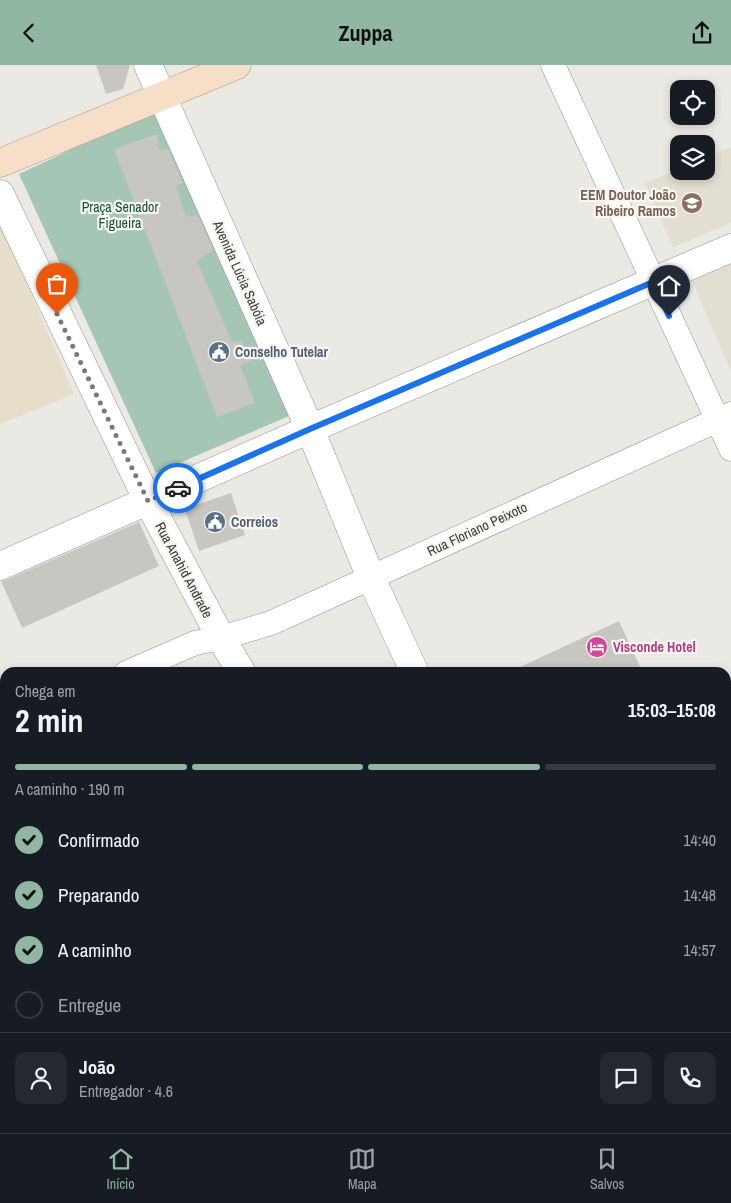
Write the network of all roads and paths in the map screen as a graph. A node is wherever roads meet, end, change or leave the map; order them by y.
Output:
1 (148, 65) edge
2 (237, 65) edge
3 (553, 65) edge
4 (161, 97) junction
5 (0, 163) edge
6 (0, 195) edge
7 (731, 248) edge
8 (653, 282) junction
9 (724, 416) edge
10 (310, 429) junction
11 (731, 449) edge
12 (148, 501) junction
13 (0, 566) edge
14 (371, 578) junction
15 (221, 638) junction
16 (140, 667) edge
17 (235, 667) edge
18 (413, 667) edge

1 - 4 street, Avenida Lúcia Sabóia
2 - 4 main road
3 - 8 street
4 - 5 main road
4 - 10 street, Avenida Lúcia Sabóia
6 - 12 street, Rua Anahid Andrade
7 - 8 street
8 - 9 street
8 - 10 street
9 - 11 street
9 - 14 street, Rua Floriano Peixoto
10 - 12 street
10 - 14 street, Avenida Lúcia Sabóia
12 - 13 street
12 - 15 street, Rua Anahid Andrade
14 - 15 street, Rua Floriano Peixoto
14 - 18 street, Avenida Lúcia Sabóia
15 - 16 street, Rua Floriano Peixoto
15 - 17 street, Rua Anahid Andrade

